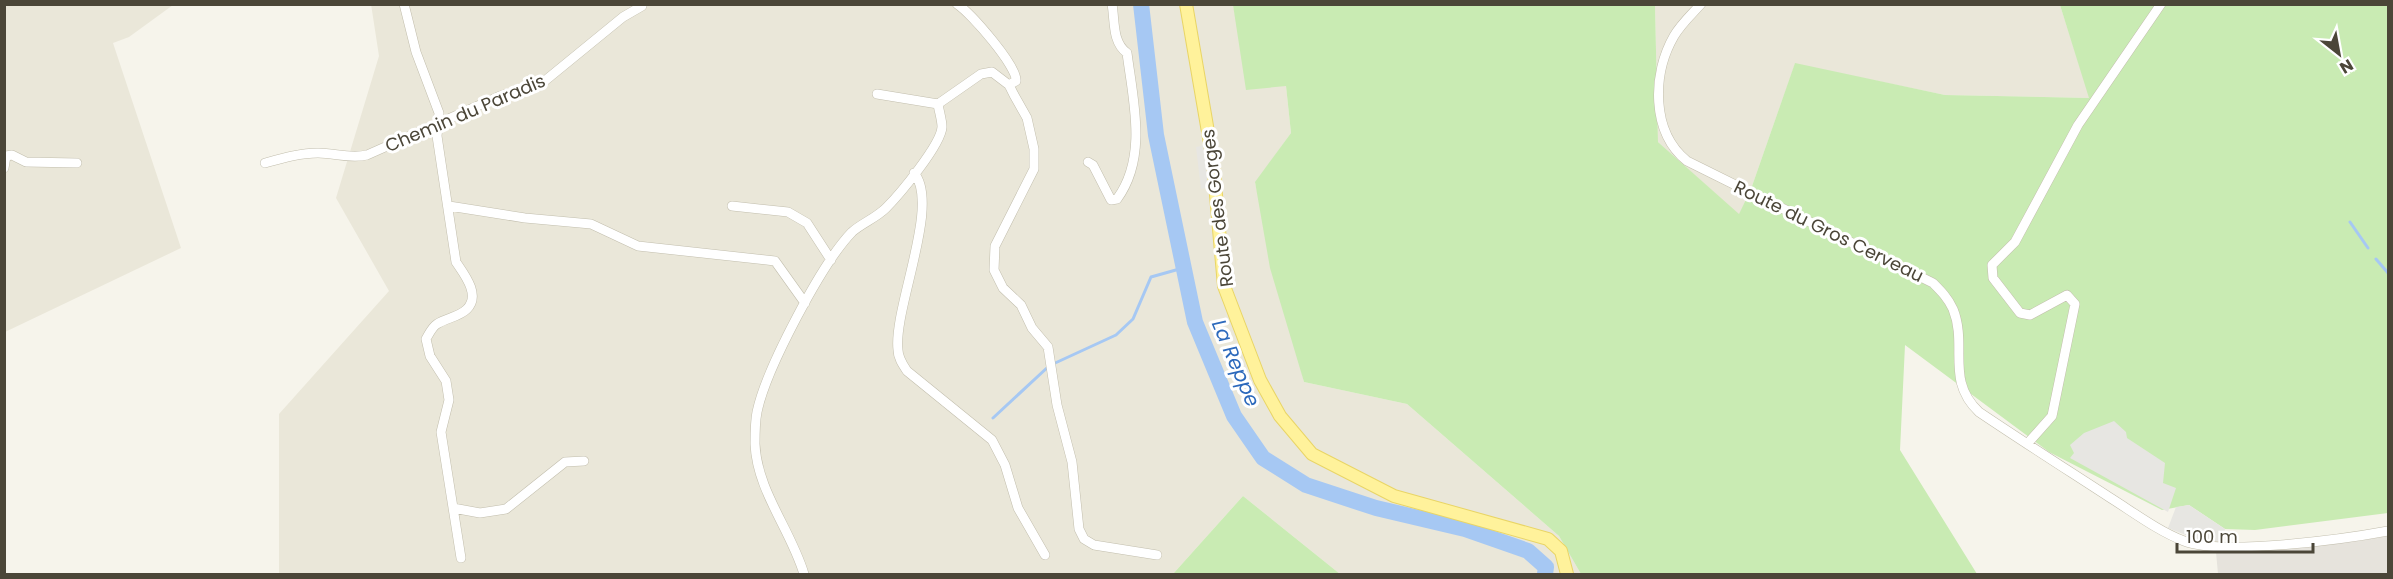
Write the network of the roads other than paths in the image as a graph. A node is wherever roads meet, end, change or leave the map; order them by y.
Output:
1 (404, 4) edge
2 (957, 4) edge
3 (1112, 4) edge
4 (1186, 4) edge
5 (1701, 4) edge
6 (2161, 4) edge
7 (642, 6) edge
8 (1009, 84) junction
9 (877, 94) dead end
10 (938, 104) junction
11 (439, 124) junction
12 (77, 162) dead end
13 (1088, 162) dead end
14 (265, 163) dead end
15 (4, 168) edge
16 (914, 173) junction
17 (449, 206) junction
18 (732, 206) dead end
19 (831, 260) junction
20 (805, 303) junction
21 (2027, 444) junction
22 (584, 461) dead end
23 (453, 508) junction
24 (2388, 531) edge
25 (1045, 555) dead end
26 (1157, 555) dead end
27 (460, 558) dead end
28 (804, 574) edge
29 (1567, 574) edge

1 - 11 street
2 - 8 street
3 - 13 street
4 - 29 main road, Route des Gorges
5 - 21 street, Route du Gros Cerveau
6 - 21 street
7 - 11 street, Chemin du Paradis
8 - 10 street
8 - 26 street
9 - 10 street
10 - 16 street
11 - 14 street, Chemin du Paradis
11 - 17 street
12 - 15 street
16 - 19 street
16 - 25 street
17 - 20 street
17 - 23 street
18 - 19 street
19 - 20 street
20 - 28 street
21 - 24 street, Route du Gros Cerveau
22 - 23 street
23 - 27 street

